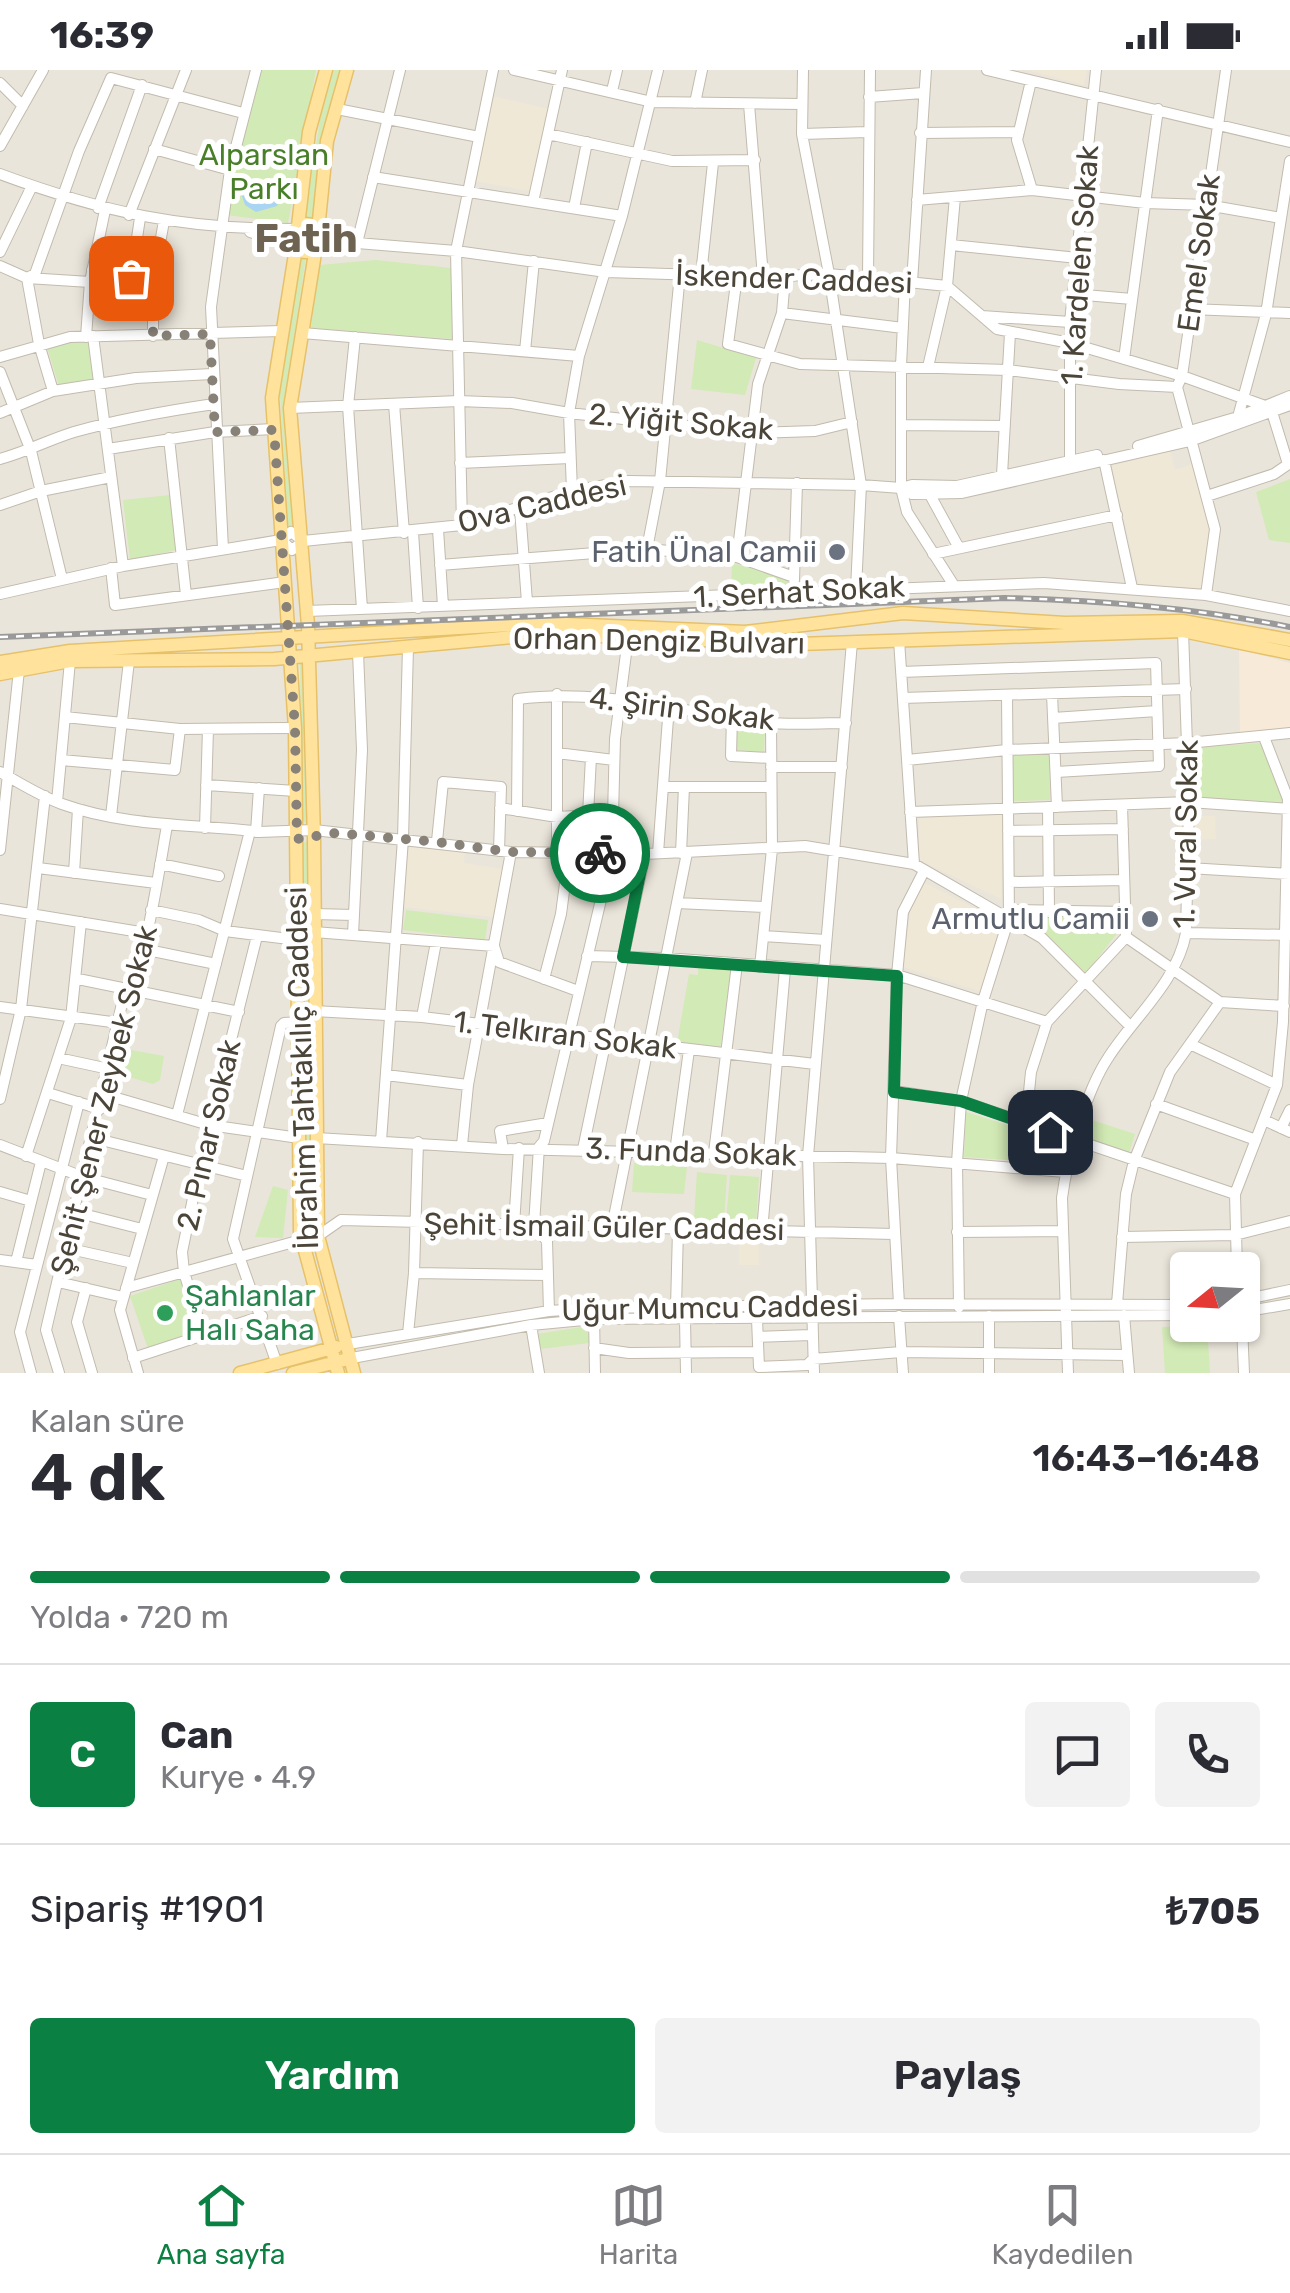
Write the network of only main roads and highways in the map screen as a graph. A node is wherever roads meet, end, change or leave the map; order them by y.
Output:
1 (326, 70) edge
2 (347, 70) edge
3 (296, 227) junction
4 (318, 230) junction
5 (295, 246) junction
6 (316, 247) junction
7 (902, 616) junction
8 (308, 637) junction
9 (290, 638) junction
10 (903, 640) junction
11 (1290, 640) edge
12 (1290, 653) edge
13 (308, 656) junction
14 (291, 657) junction
15 (0, 662) edge
16 (0, 674) edge
17 (318, 1236) junction
18 (300, 1240) junction
19 (350, 1351) junction
20 (335, 1361) edge
21 (240, 1373) edge
22 (294, 1373) edge
23 (354, 1373) edge

1 - 3 main road
2 - 4 main road
3 - 4 main road
3 - 5 main road
4 - 6 main road
5 - 6 main road
5 - 9 main road, İbrahim Tahtakılıç Caddesi
6 - 8 main road, İbrahim Tahtakılıç Caddesi
7 - 8 main road, Orhan Dengiz Bulvarı
7 - 10 main road
7 - 10 main road
7 - 11 main road, Orhan Dengiz Bulvarı
8 - 9 main road, Orhan Dengiz Bulvarı
8 - 13 main road, İbrahim Tahtakılıç Caddesi
9 - 14 main road, İbrahim Tahtakılıç Caddesi
9 - 15 main road, Orhan Dengiz Bulvarı
10 - 12 main road, Orhan Dengiz Bulvarı
10 - 13 main road, Orhan Dengiz Bulvarı
13 - 14 main road, Orhan Dengiz Bulvarı
13 - 17 main road, İbrahim Tahtakılıç Caddesi
14 - 16 main road, Orhan Dengiz Bulvarı
14 - 18 main road, İbrahim Tahtakılıç Caddesi
17 - 18 main road
17 - 19 main road, İbrahim Tahtakılıç Caddesi
18 - 20 main road, İbrahim Tahtakılıç Caddesi
19 - 20 main road, Uğur Mumcu Caddesi
19 - 23 main road, İbrahim Tahtakılıç Caddesi
20 - 21 main road, Uğur Mumcu Caddesi
20 - 22 main road, Uğur Mumcu Caddesi

